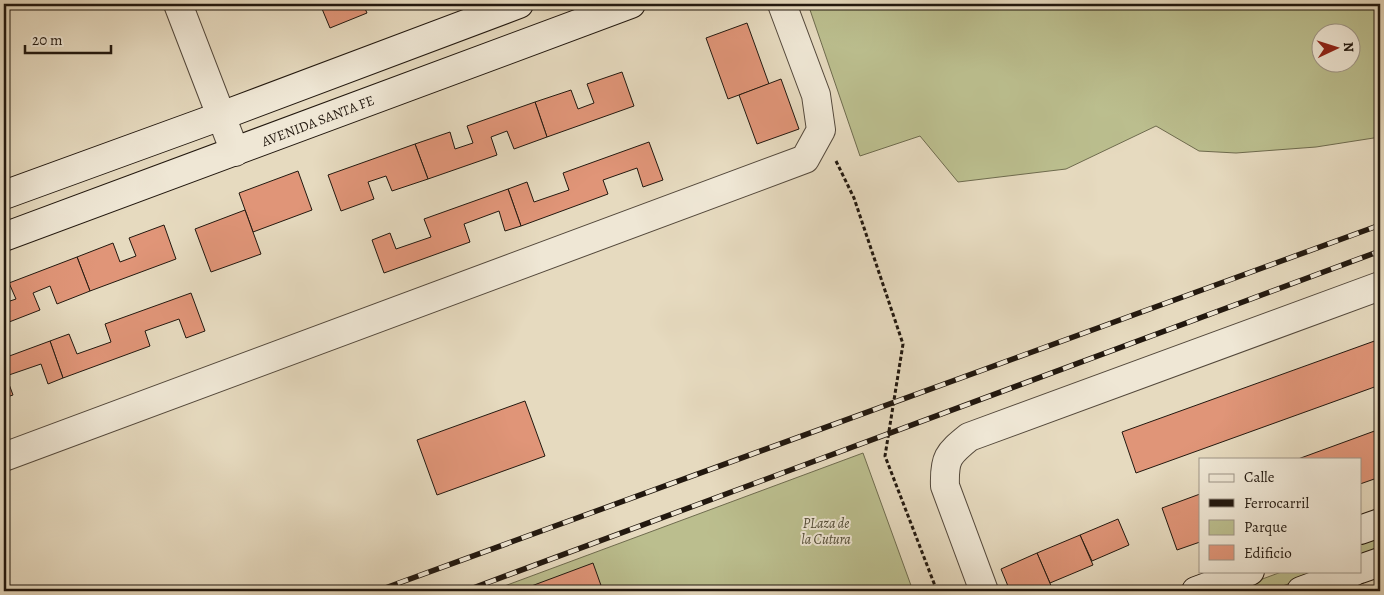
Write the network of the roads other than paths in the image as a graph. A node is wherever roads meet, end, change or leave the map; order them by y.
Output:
1 (178, 4) edge
2 (519, 4) edge
3 (631, 4) edge
4 (782, 4) edge
5 (221, 116) junction
6 (235, 152) junction
7 (4, 195) edge
8 (4, 237) edge
9 (1380, 286) edge
10 (4, 457) edge
11 (1380, 523) edge
12 (1362, 529) edge
13 (1380, 562) edge
14 (1362, 568) edge
15 (1247, 572) edge
16 (1352, 572) edge
17 (984, 591) edge
18 (1196, 591) edge
19 (1301, 591) edge

1 - 5 street
2 - 5 street
3 - 6 street, AVENIDA SANTA FE
4 - 10 street
5 - 6 street
5 - 7 street
6 - 8 street, AVENIDA SANTA FE
9 - 17 street
11 - 12 street
13 - 14 street
15 - 18 street
16 - 19 street

